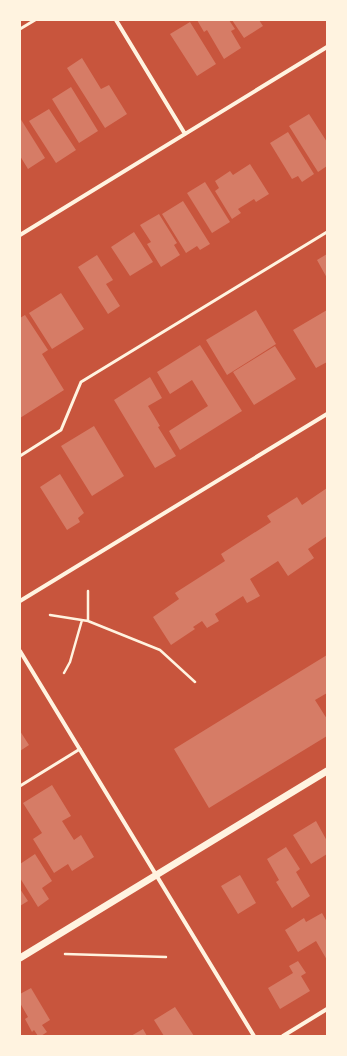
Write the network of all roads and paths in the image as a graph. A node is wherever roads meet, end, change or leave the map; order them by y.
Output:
1 (35, 20) edge
2 (116, 20) edge
3 (20, 29) edge
4 (327, 47) edge
5 (185, 134) junction
6 (327, 232) edge
7 (20, 235) edge
8 (327, 414) edge
9 (20, 456) edge
10 (88, 592) dead end
11 (20, 601) edge
12 (50, 615) dead end
13 (82, 620) junction
14 (88, 621) junction
15 (20, 650) edge
16 (64, 673) dead end
17 (194, 682) dead end
18 (80, 749) junction
19 (327, 771) edge
20 (20, 786) edge
21 (157, 875) junction
22 (65, 954) dead end
23 (166, 957) dead end
24 (20, 958) edge
25 (327, 1009) edge
26 (254, 1036) edge
27 (283, 1036) edge

1 - 3 lane
2 - 5 street
4 - 5 street
5 - 7 street
6 - 9 lane
8 - 11 street
10 - 14 path
12 - 13 path
13 - 14 path
13 - 16 path
14 - 17 path
15 - 18 street
18 - 20 lane
18 - 21 street
19 - 21 street
21 - 24 street
21 - 26 street
22 - 23 path
25 - 27 street

